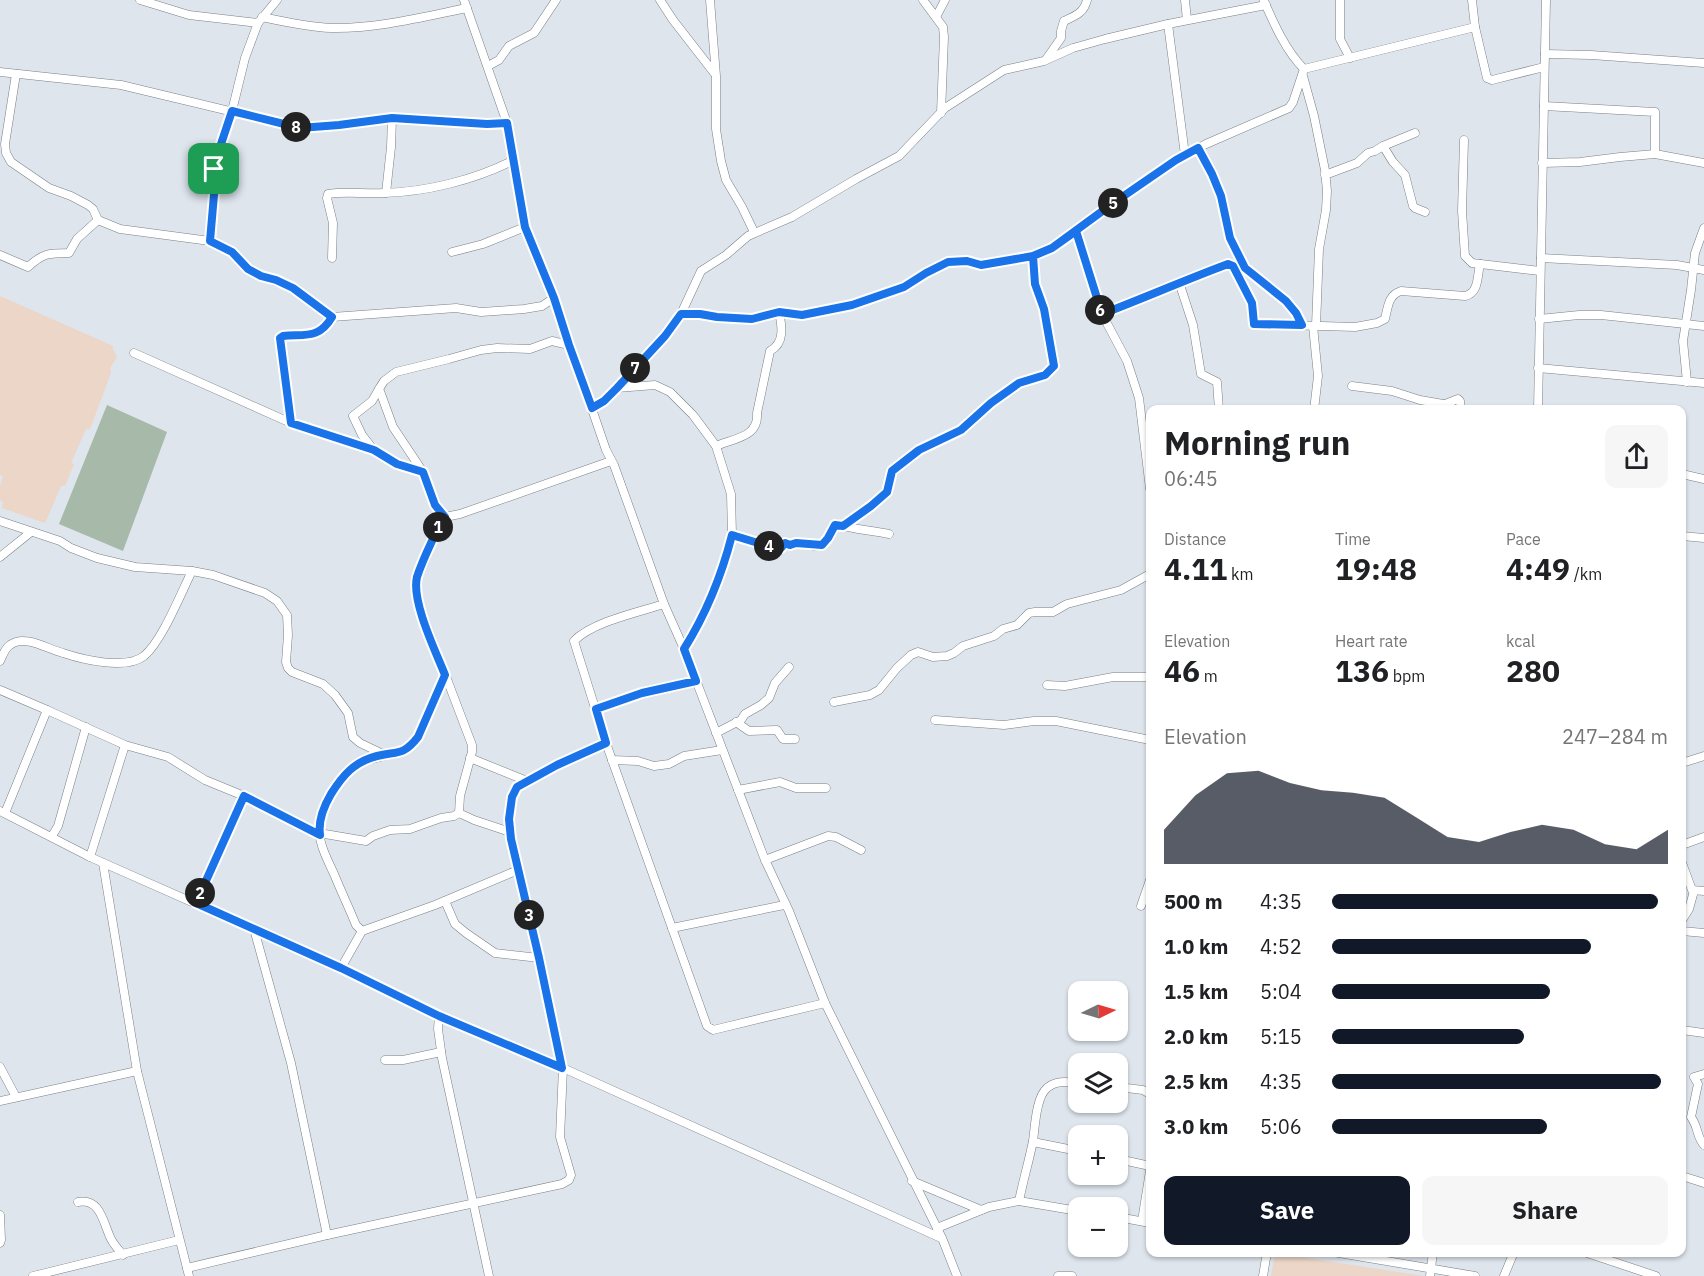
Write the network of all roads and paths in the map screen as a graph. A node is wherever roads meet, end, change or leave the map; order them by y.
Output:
1 (140, 0) edge
2 (277, 0) edge
3 (556, 0) edge
4 (660, 0) edge
5 (710, 0) edge
6 (923, 0) edge
7 (945, 0) edge
8 (1087, 0) edge
9 (1185, 0) edge
10 (1340, 0) edge
11 (1472, 0) edge
12 (1546, 0) edge
13 (1265, 2) edge
14 (466, 4) edge
15 (936, 17) junction
16 (260, 20) junction
17 (1187, 20) junction
18 (1168, 24) junction
19 (1475, 27) junction
20 (1545, 54) junction
21 (1350, 58) junction
22 (1044, 61) junction
23 (1704, 63) edge
24 (488, 66) junction
25 (1544, 67) junction
26 (0, 72) edge
27 (1304, 72) junction
28 (16, 74) junction
29 (716, 76) junction
30 (1544, 105) junction
31 (232, 111) junction
32 (941, 113) junction
33 (392, 118) junction
34 (507, 123) junction
35 (1416, 133) dead end
36 (1464, 140) dead end
37 (1383, 146) junction
38 (1198, 148) junction
39 (1655, 154) junction
40 (1185, 155) junction
41 (512, 161) junction
42 (1542, 163) junction
43 (1704, 163) edge
44 (1325, 175) junction
45 (386, 193) junction
46 (1425, 212) dead end
47 (98, 220) junction
48 (525, 227) junction
49 (1704, 228) edge
50 (1076, 231) junction
51 (754, 232) junction
52 (210, 241) junction
53 (452, 252) dead end
54 (0, 255) edge
55 (1033, 256) junction
56 (332, 258) dead end
57 (1541, 258) junction
58 (1480, 264) junction
59 (1694, 268) junction
60 (1704, 270) edge
61 (1540, 271) junction
62 (1179, 282) junction
63 (554, 298) junction
64 (779, 312) junction
65 (681, 314) junction
66 (1102, 314) junction
67 (332, 317) junction
68 (1539, 319) junction
69 (1686, 324) junction
70 (1302, 325) junction
71 (1315, 326) junction
72 (1704, 326) edge
73 (569, 345) junction
74 (134, 353) dead end
75 (1538, 368) junction
76 (1687, 382) junction
77 (1704, 383) edge
78 (1352, 386) dead end
79 (617, 388) junction
80 (379, 389) junction
81 (1443, 404) joint
82 (1219, 405) edge
83 (1315, 405) edge
84 (1460, 405) edge
85 (1538, 405) edge
86 (592, 408) junction
87 (291, 423) junction
88 (716, 446) junction
89 (374, 450) junction
90 (1146, 456) edge
91 (610, 461) junction
92 (423, 472) junction
93 (1686, 475) edge
94 (1704, 478) edge
95 (445, 517) junction
96 (0, 521) edge
97 (843, 526) junction
98 (31, 532) junction
99 (889, 534) dead end
100 (732, 535) junction
101 (1686, 536) edge
102 (1704, 538) edge
103 (0, 557) edge
104 (192, 571) junction
105 (1146, 576) edge
106 (664, 604) junction
107 (684, 649) junction
108 (0, 661) edge
109 (789, 667) dead end
110 (445, 675) junction
111 (1146, 677) edge
112 (696, 681) junction
113 (1047, 685) dead end
114 (0, 690) edge
115 (834, 702) dead end
116 (596, 709) junction
117 (47, 710) junction
118 (935, 720) dead end
119 (736, 722) junction
120 (86, 727) junction
121 (716, 733) junction
122 (795, 739) dead end
123 (1146, 739) edge
124 (606, 743) junction
125 (124, 745) junction
126 (722, 750) junction
127 (385, 755) junction
128 (1704, 756) edge
129 (470, 758) junction
130 (612, 760) junction
131 (1686, 762) edge
132 (527, 781) junction
133 (826, 788) dead end
134 (738, 790) junction
135 (244, 796) junction
136 (3, 812) edge
137 (459, 813) junction
138 (510, 832) junction
139 (319, 834) junction
140 (52, 836) junction
141 (1704, 837) edge
142 (1686, 844) edge
143 (861, 850) dead end
144 (90, 857) junction
145 (765, 860) junction
146 (103, 863) junction
147 (518, 870) junction
148 (1686, 875) edge
149 (1694, 891) junction
150 (1704, 891) edge
151 (1146, 892) edge
152 (446, 901) junction
153 (196, 903) junction
154 (784, 905) junction
155 (1141, 906) dead end
156 (1686, 914) edge
157 (672, 928) junction
158 (254, 929) junction
159 (362, 931) junction
160 (1686, 932) edge
161 (1704, 934) edge
162 (539, 958) junction
163 (341, 968) junction
164 (825, 1003) junction
165 (439, 1016) junction
166 (1686, 1031) edge
167 (1704, 1033) edge
168 (441, 1052) junction
169 (385, 1060) dead end
170 (0, 1067) edge
171 (562, 1068) junction
172 (137, 1071) junction
173 (1704, 1074) edge
174 (1068, 1082) edge
175 (1128, 1088) edge
176 (1146, 1092) edge
177 (16, 1097) junction
178 (0, 1101) edge
179 (1033, 1142) junction
180 (1704, 1145) edge
181 (1068, 1149) edge
182 (1128, 1161) edge
183 (1146, 1165) edge
184 (1686, 1177) edge
185 (912, 1181) junction
186 (1704, 1183) edge
187 (1019, 1201) junction
188 (78, 1202) dead end
189 (472, 1203) junction
190 (1068, 1209) edge
191 (981, 1210) junction
192 (0, 1215) edge
193 (1128, 1219) edge
194 (1146, 1222) edge
195 (937, 1228) junction
196 (327, 1235) junction
197 (942, 1238) junction
198 (179, 1240) junction
199 (0, 1243) edge
200 (123, 1255) junction
201 (1267, 1257) edge
202 (1356, 1257) edge
203 (1433, 1257) edge
204 (1512, 1257) edge
205 (1599, 1257) edge
206 (188, 1272) edge
207 (1431, 1273) edge
208 (33, 1276) edge
209 (489, 1276) edge
210 (957, 1276) edge
211 (1058, 1276) edge
212 (1072, 1276) edge
213 (1263, 1276) edge
214 (1475, 1276) edge
215 (1504, 1276) edge
216 (1656, 1276) edge

1 - 16 street
2 - 16 street
3 - 24 street
4 - 29 street
5 - 29 street
6 - 15 street
7 - 15 street
8 - 22 street
9 - 17 street
10 - 21 street
11 - 19 street
12 - 20 street
13 - 17 street
13 - 27 street
14 - 16 street
14 - 24 street
15 - 32 street
16 - 31 street
17 - 18 street
18 - 22 street
18 - 40 street
19 - 21 street
19 - 25 street
20 - 23 street
20 - 25 street
21 - 27 street
22 - 32 street
24 - 34 street
25 - 30 street
26 - 28 street
27 - 38 street
27 - 44 street
28 - 31 street
28 - 47 street
29 - 51 street
30 - 39 street
30 - 42 street
31 - 33 street
31 - 52 street
32 - 51 street
33 - 34 street
33 - 45 street
34 - 41 street
35 - 37 street
36 - 58 street
37 - 44 street
37 - 46 street
38 - 40 street
38 - 70 street
39 - 42 street
39 - 43 street
40 - 50 street
41 - 45 street
41 - 48 street
42 - 57 street
44 - 71 street
45 - 56 street
47 - 52 street
47 - 54 street
48 - 53 street
48 - 63 street
49 - 59 street
50 - 55 street
50 - 66 street
51 - 65 street
52 - 67 street
55 - 64 street
55 - 97 street
57 - 59 street
57 - 61 street
58 - 61 street
58 - 71 street
59 - 60 street
59 - 69 street
61 - 68 street
62 - 66 street
62 - 70 street
62 - 82 street
63 - 67 street
63 - 73 street
64 - 65 street
64 - 88 street
65 - 79 street
66 - 90 street
67 - 87 street
68 - 69 street
68 - 75 street
69 - 72 street
69 - 76 street
70 - 71 street
71 - 83 street
73 - 80 street
73 - 86 street
74 - 87 street
75 - 76 street
75 - 85 street
76 - 77 street
78 - 81 street
79 - 86 street
79 - 88 street
80 - 89 street
80 - 92 street
81 - 84 street
86 - 91 street
87 - 89 street
88 - 100 street
89 - 92 street
91 - 95 street
91 - 106 street
92 - 95 street
93 - 94 street
95 - 110 street
96 - 98 street
97 - 99 street
97 - 100 street
98 - 103 street
98 - 104 street
100 - 107 street
101 - 102 street
104 - 108 street
104 - 127 street
105 - 115 street
106 - 107 street
106 - 116 street
107 - 112 street
109 - 119 street
110 - 127 street
110 - 129 street
111 - 113 street
112 - 116 street
112 - 121 street
114 - 117 street
116 - 124 street
117 - 120 street
117 - 136 street
118 - 123 street
119 - 121 street
119 - 122 street
120 - 125 street
120 - 140 street
121 - 126 street
124 - 130 street
124 - 132 street
125 - 135 street
125 - 144 street
126 - 130 street
126 - 134 street
127 - 139 street
128 - 131 street
129 - 132 street
129 - 137 street
130 - 157 street
132 - 138 street
133 - 134 street
134 - 145 street
135 - 139 street
135 - 153 street
136 - 140 street
137 - 138 street
137 - 139 street
138 - 147 street
139 - 159 street
140 - 144 street
141 - 142 street
143 - 145 street
144 - 146 street
145 - 154 street
146 - 153 street
146 - 172 street
147 - 152 street
147 - 162 street
148 - 149 street
149 - 150 street
149 - 156 street
151 - 155 street
152 - 159 street
152 - 162 street
153 - 158 street
154 - 157 street
154 - 164 street
157 - 164 street
158 - 163 street
158 - 196 street
159 - 163 street
160 - 161 street
162 - 171 street
163 - 165 street
164 - 185 street
165 - 168 street
165 - 171 street
166 - 167 street
168 - 169 street
168 - 189 street
170 - 177 street
171 - 189 street
171 - 197 street
172 - 177 street
172 - 198 street
173 - 180 street
174 - 179 street
175 - 176 street
177 - 178 street
179 - 181 street
179 - 187 street
182 - 183 street
184 - 186 street
185 - 191 street
185 - 195 street
187 - 190 street
187 - 191 street
188 - 200 street
189 - 196 street
189 - 209 street
191 - 195 street
192 - 199 street
193 - 194 street
195 - 197 street
196 - 206 street
197 - 210 street
198 - 200 street
198 - 206 street
200 - 208 street
201 - 213 street
202 - 207 street
203 - 207 street
204 - 215 street
205 - 216 street
207 - 214 street
211 - 212 street

